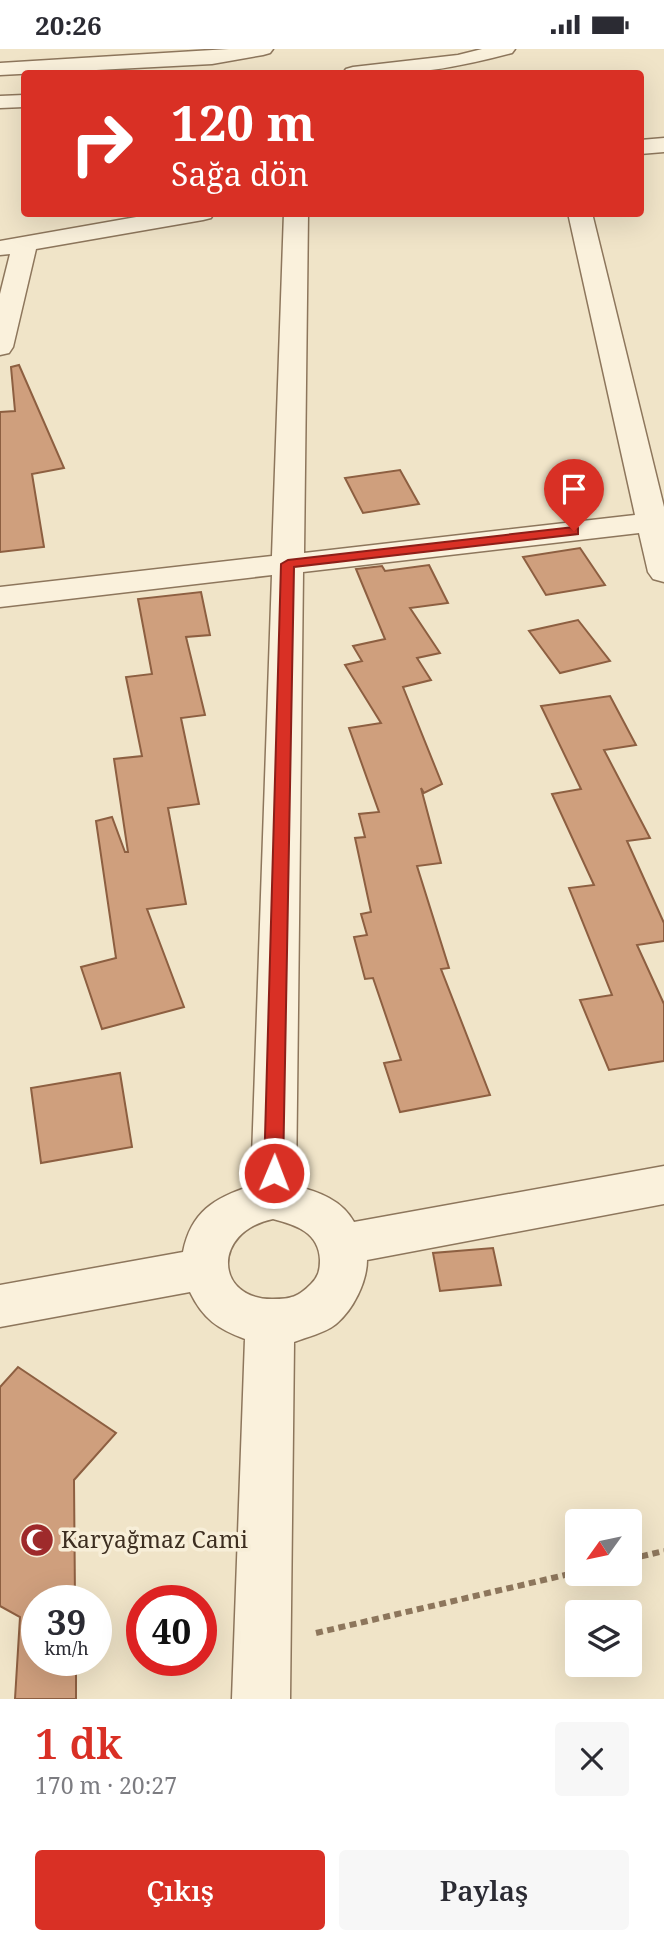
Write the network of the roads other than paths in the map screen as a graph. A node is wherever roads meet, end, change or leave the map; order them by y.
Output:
1 (28, 49) edge
2 (263, 49) edge
3 (505, 49) edge
4 (213, 53) edge
5 (0, 69) edge
6 (22, 69) junction
7 (380, 70) edge
8 (21, 101) edge
9 (0, 102) edge
10 (664, 145) edge
11 (644, 147) edge
12 (179, 217) edge
13 (296, 217) edge
14 (581, 217) edge
15 (25, 243) junction
16 (0, 248) edge
17 (0, 347) edge
18 (658, 521) edge
19 (288, 564) junction
20 (664, 572) edge
21 (0, 597) edge
22 (664, 1185) edge
23 (273, 1200) junction
24 (343, 1244) junction
25 (204, 1269) junction
26 (0, 1306) edge
27 (270, 1323) junction
28 (261, 1699) edge

1 - 6 street
2 - 4 street
3 - 7 street
4 - 6 street
5 - 6 street
8 - 9 street
10 - 11 street
12 - 15 street
13 - 19 street
14 - 18 street
15 - 16 street
15 - 17 street
18 - 19 street
18 - 20 street
19 - 21 street
19 - 23 street
22 - 24 street
23 - 24 street
23 - 25 street
24 - 27 street
25 - 26 street
25 - 27 street
27 - 28 street

